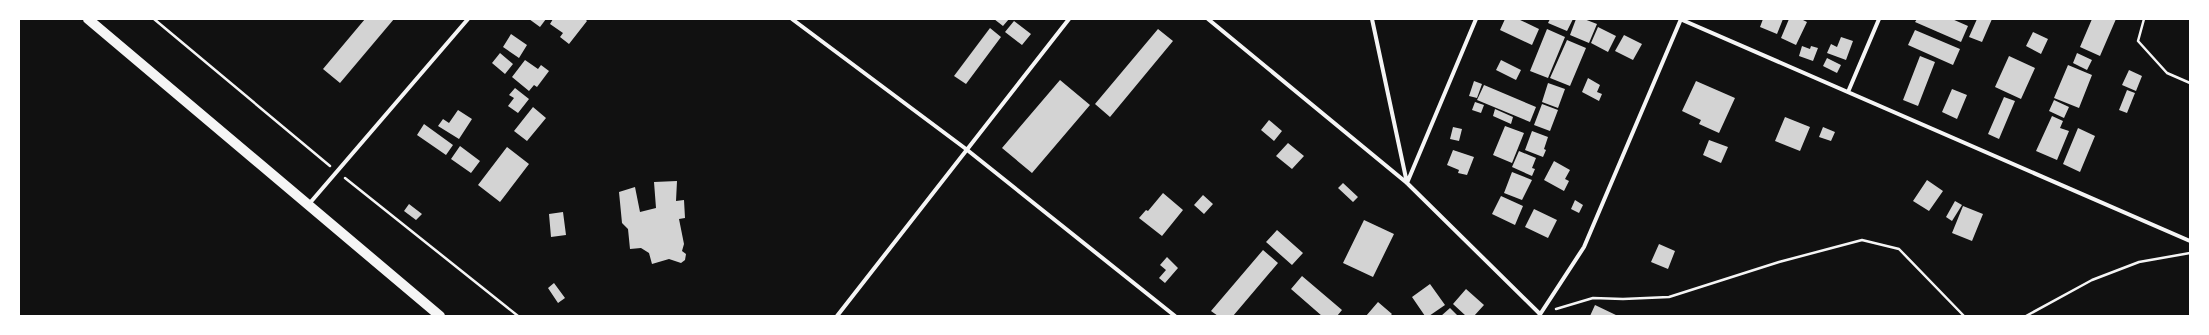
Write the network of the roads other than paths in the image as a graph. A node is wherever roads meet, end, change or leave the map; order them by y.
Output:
1 (88, 19) edge
2 (468, 19) edge
3 (792, 19) edge
4 (1069, 19) edge
5 (1208, 19) edge
6 (1372, 19) edge
7 (1476, 19) edge
8 (1681, 19) edge
9 (1880, 19) edge
10 (1848, 92) junction
11 (966, 149) junction
12 (1407, 183) junction
13 (308, 205) junction
14 (2190, 241) edge
15 (1540, 315) edge
16 (440, 316) edge
17 (837, 316) edge
18 (1175, 316) edge

1 - 13 main road
2 - 13 street
3 - 11 street
4 - 11 street
5 - 12 street
6 - 12 street
7 - 12 street
8 - 10 street
8 - 15 street
9 - 10 street
10 - 14 street
11 - 17 street
11 - 18 street
12 - 15 street
13 - 16 main road

